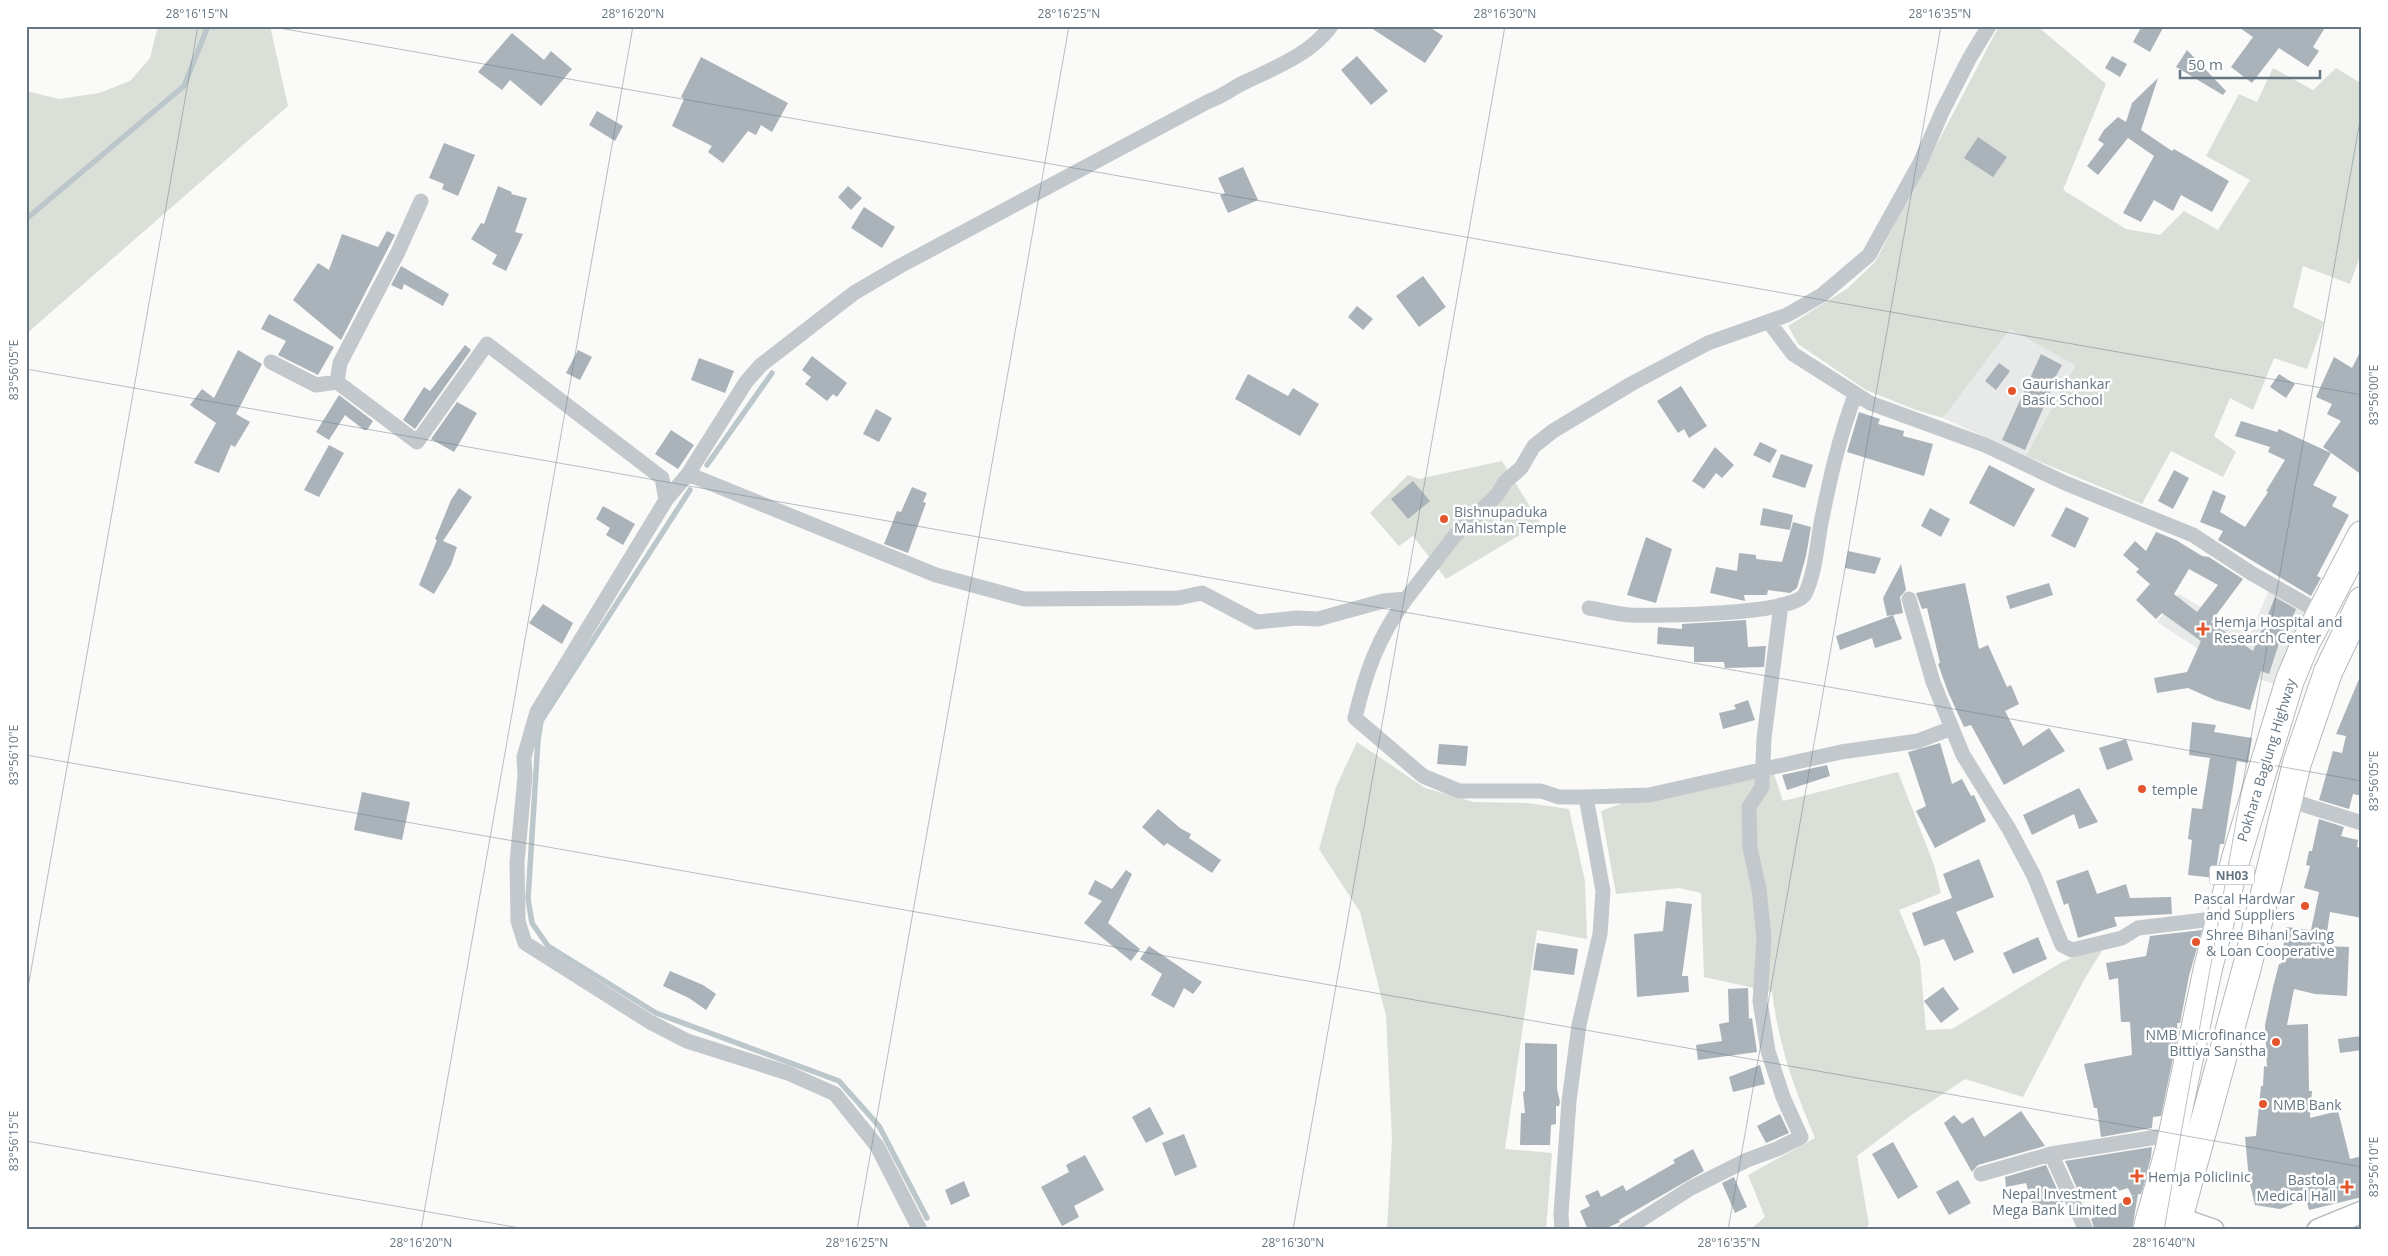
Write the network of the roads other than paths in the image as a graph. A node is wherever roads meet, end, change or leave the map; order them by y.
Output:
1 (1331, 26) edge
2 (1989, 26) edge
3 (420, 201) dead end
4 (1769, 322) junction
5 (271, 362) dead end
6 (337, 382) junction
7 (1855, 395) junction
8 (688, 474) junction
9 (666, 500) junction
10 (2362, 535) edge
11 (1406, 599) junction
12 (1909, 599) dead end
13 (2362, 600) edge
14 (1781, 605) junction
15 (1589, 608) dead end
16 (2321, 613) junction
17 (2298, 660) junction
18 (2328, 672) junction
19 (1952, 728) junction
20 (1764, 770) junction
21 (1586, 797) junction
22 (2289, 800) junction
23 (2362, 824) edge
24 (2221, 918) junction
25 (2170, 1148) junction
26 (2198, 1149) junction
27 (2051, 1154) junction
28 (1981, 1174) dead end
29 (2362, 1212) edge
30 (2150, 1219) edge
31 (2176, 1225) edge
32 (920, 1230) edge
33 (1562, 1230) edge
34 (1625, 1230) edge
35 (2086, 1230) edge
36 (2213, 1230) edge
37 (2318, 1230) edge

1 - 8 street
2 - 4 street
3 - 6 street
4 - 7 street
4 - 11 street
5 - 6 street
6 - 9 street
7 - 14 street
7 - 16 street
8 - 9 street
8 - 11 street
9 - 32 street
10 - 16 highway, Pokhara Baglung Highway / NH03
11 - 21 street
12 - 19 street
13 - 18 highway
14 - 15 street
14 - 20 street
16 - 17 highway, Pokhara Baglung Highway / NH03
17 - 18 highway
17 - 24 highway, Pokhara Baglung Highway / NH03
18 - 22 highway
19 - 20 street
19 - 24 street
20 - 21 street
20 - 34 street
21 - 33 street
22 - 23 street
22 - 26 highway
24 - 25 highway, Pokhara Baglung Highway / NH03
25 - 26 street
25 - 27 street
25 - 30 highway, Pokhara Baglung Highway / NH03
26 - 31 highway
27 - 28 street
27 - 35 street
29 - 37 street
30 - 31 street
31 - 36 street

